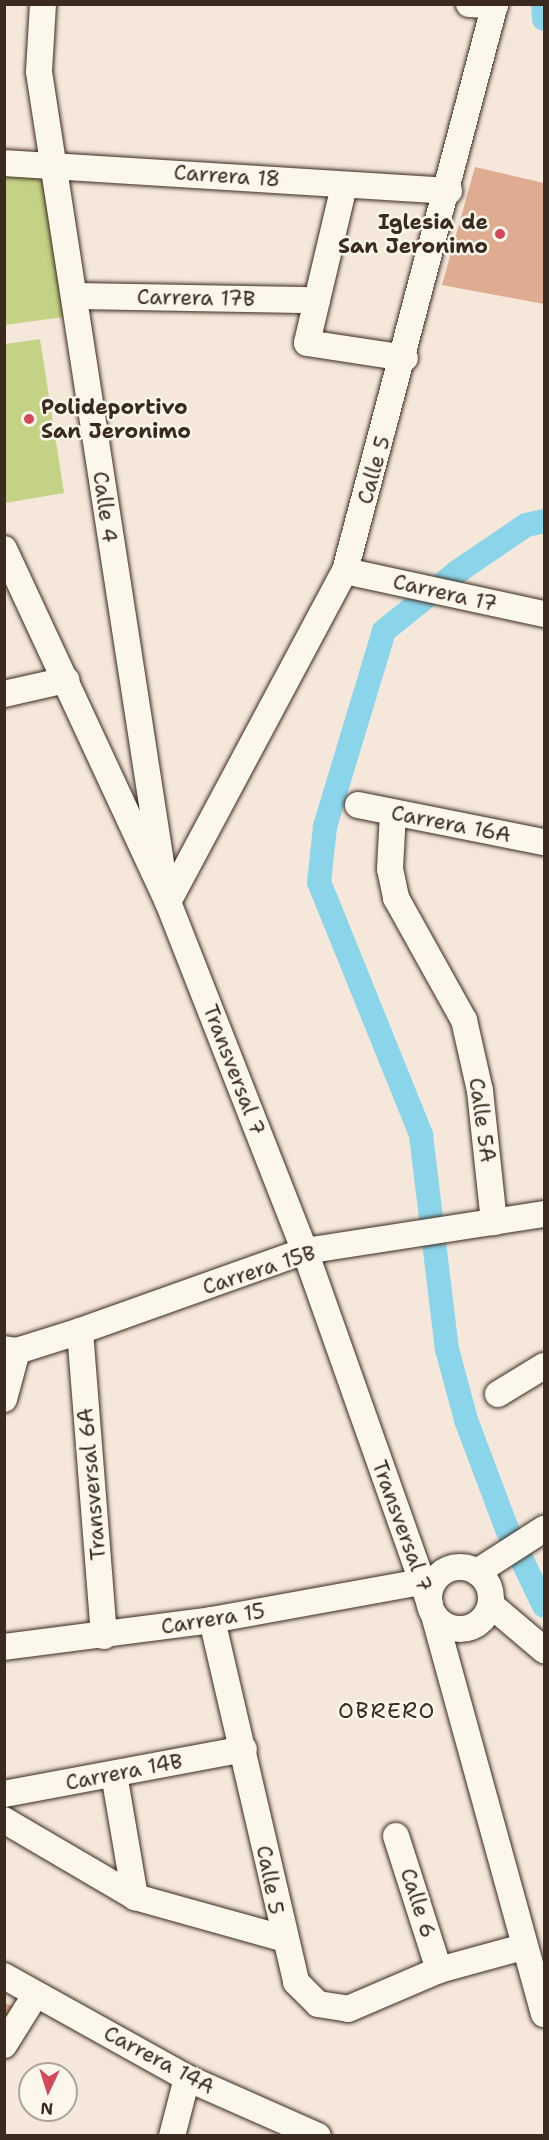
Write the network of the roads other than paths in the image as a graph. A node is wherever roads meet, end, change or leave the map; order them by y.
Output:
1 (43, 4) edge
2 (468, 4) edge
3 (495, 5) edge
4 (4, 163) edge
5 (54, 163) junction
6 (344, 186) junction
7 (449, 192) junction
8 (76, 297) junction
9 (317, 300) junction
10 (405, 358) junction
11 (4, 549) edge
12 (345, 571) junction
13 (544, 614) edge
14 (66, 680) junction
15 (4, 694) edge
16 (358, 805) dead end
17 (393, 813) junction
18 (544, 842) edge
19 (168, 902) junction
20 (544, 1214) edge
21 (494, 1222) junction
22 (305, 1251) junction
23 (4, 1328) edge
24 (80, 1331) junction
25 (11, 1350) edge
26 (544, 1366) edge
27 (498, 1394) dead end
28 (4, 1399) edge
29 (538, 1533) edge
30 (477, 1572) junction
31 (428, 1600) junction
32 (491, 1605) junction
33 (212, 1620) junction
34 (104, 1636) junction
35 (4, 1647) edge
36 (544, 1650) edge
37 (244, 1749) junction
38 (114, 1774) junction
39 (4, 1794) edge
40 (4, 1820) edge
41 (396, 1836) dead end
42 (135, 1897) junction
43 (282, 1938) junction
44 (523, 1947) junction
45 (439, 1970) junction
46 (4, 1976) edge
47 (36, 1994) junction
48 (544, 2014) edge
49 (4, 2045) edge
50 (187, 2078) junction
51 (172, 2136) edge
52 (318, 2136) edge

1 - 5 street, Calle 4
2 - 3 street
3 - 7 street, Calle 5
4 - 5 street, Carrera 18
5 - 6 street, Carrera 18
5 - 8 street, Calle 4
6 - 7 street, Carrera 18
6 - 9 street
7 - 10 street, Calle 5
8 - 9 street, Carrera 17B
8 - 19 street, Calle 4
9 - 10 street
10 - 12 street, Calle 5
11 - 14 street, Transversal 7
12 - 13 street, Carrera 17
12 - 19 street, Calle 5
14 - 15 street
14 - 19 street, Transversal 7
16 - 17 street, Carrera 16A
17 - 18 street, Carrera 16A
17 - 21 street, Calle 5A
19 - 22 street, Transversal 7
20 - 21 street, Carrera 15B
21 - 22 street, Carrera 15B
22 - 24 street, Carrera 15B
22 - 31 street, Transversal 7
23 - 25 street
24 - 25 street, Carrera 15B
24 - 34 street, Transversal 6A
25 - 28 street
26 - 27 street
29 - 30 street
30 - 31 street
30 - 32 street
31 - 32 street
31 - 33 street, Carrera 15
31 - 44 street, Transversal 7
32 - 36 street
33 - 34 street, Carrera 15
33 - 37 street, Calle 5
34 - 35 street, Carrera 15
37 - 38 street, Carrera 14B
37 - 43 street, Calle 5
38 - 39 street, Carrera 14B
38 - 42 street
40 - 42 street
41 - 45 street, Calle 6
42 - 43 street
43 - 45 street, Calle 5
44 - 45 street
44 - 48 street, Transversal 7
46 - 47 street, Carrera 14A
47 - 49 street
47 - 50 street, Carrera 14A
50 - 51 street
50 - 52 street, Carrera 14A

